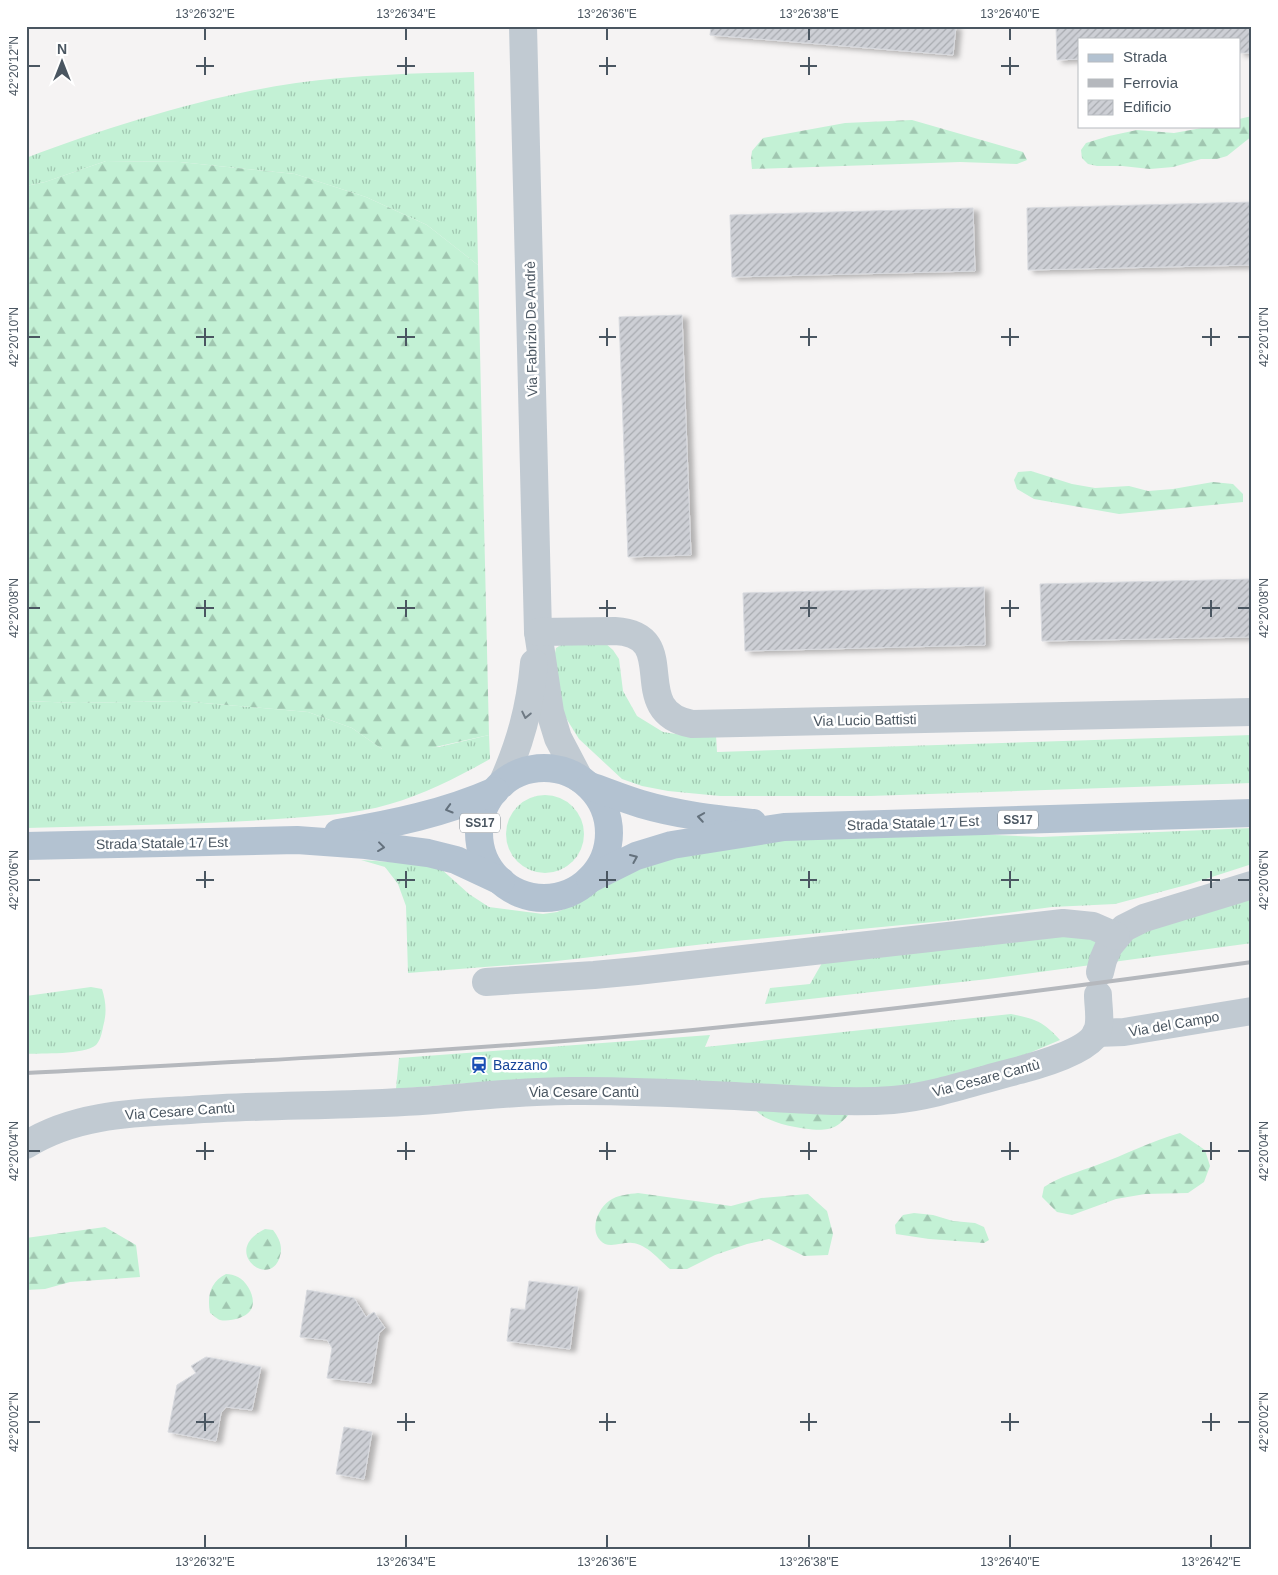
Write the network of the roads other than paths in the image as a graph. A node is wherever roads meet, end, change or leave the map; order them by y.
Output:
1 (523, 26) edge
2 (538, 632) junction
3 (1252, 712) edge
4 (584, 782) junction
5 (498, 788) junction
6 (1252, 813) edge
7 (784, 827) junction
8 (297, 840) junction
9 (26, 846) edge
10 (590, 879) junction
11 (501, 881) junction
12 (1252, 885) edge
13 (1116, 936) junction
14 (486, 982) dead end
15 (1252, 1011) edge
16 (1096, 1033) junction
17 (26, 1146) edge

1 - 2 street, Via Fabrizio De Andrè
2 - 3 street, Via Lucio Battisti
2 - 4 street, Via Fabrizio De Andrè
2 -> 5 street, Via Fabrizio De Andrè
4 - 5 main road, SS17
7 -> 4 main road, Strada Statale 17 Est / SS17
4 - 10 main road, SS17
5 -> 8 main road, Strada Statale 17 Est / SS17
5 - 11 main road, SS17
6 - 7 main road, Strada Statale 17 Est / SS17
10 -> 7 main road, Strada Statale 17 Est / SS17
8 - 9 main road, Strada Statale 17 Est / SS17
8 -> 11 main road, Strada Statale 17 Est / SS17
10 - 11 main road, SS17
12 - 13 street
13 - 14 street
13 - 16 street
15 - 16 street, Via del Campo
16 - 17 street, Via Cesare Cantù

